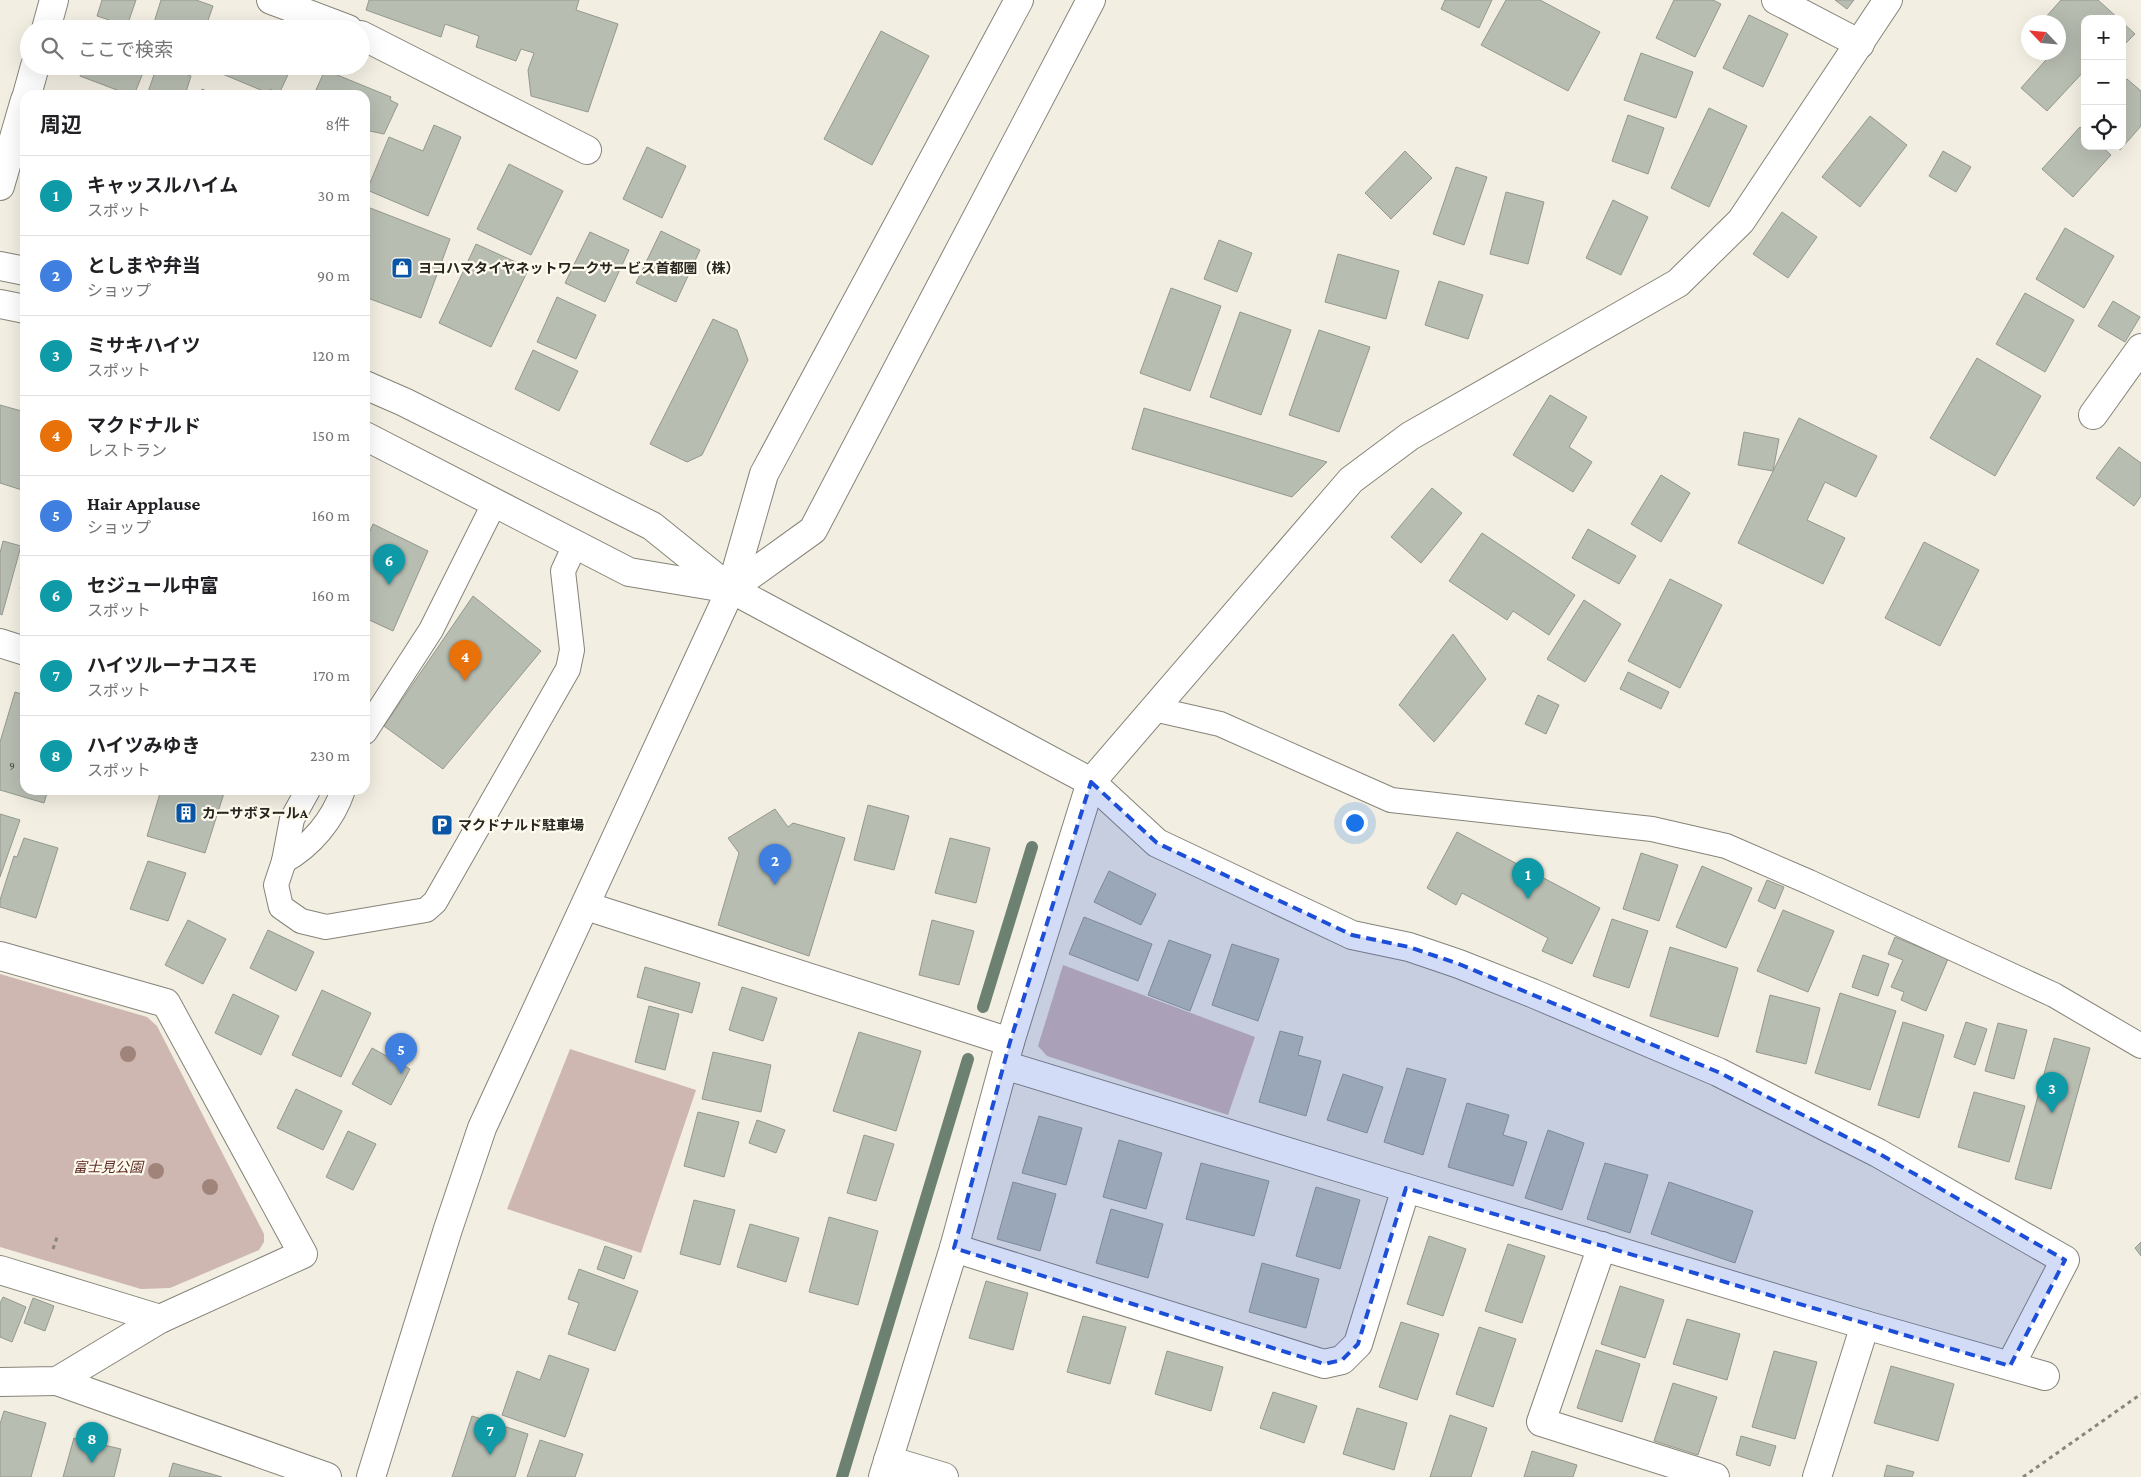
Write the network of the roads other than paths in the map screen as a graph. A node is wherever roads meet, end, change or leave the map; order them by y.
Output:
1 (54, 0) edge
2 (271, 0) edge
3 (1019, 0) edge
4 (1091, 0) edge
5 (1776, 0) edge
6 (1888, 0) edge
7 (48, 20) edge
8 (324, 20) edge
9 (370, 40) edge
10 (1860, 44) junction
11 (32, 75) edge
12 (28, 90) edge
13 (20, 117) edge
14 (587, 150) dead end
15 (0, 186) edge
16 (0, 266) edge
17 (20, 270) edge
18 (0, 304) edge
19 (20, 308) edge
20 (2141, 348) edge
21 (370, 387) edge
22 (2093, 415) dead end
23 (370, 439) edge
24 (494, 504) junction
25 (574, 545) junction
26 (731, 589) junction
27 (0, 643) edge
28 (20, 649) edge
29 (1154, 709) junction
30 (370, 724) edge
31 (1091, 782) junction
32 (305, 795) edge
33 (341, 795) edge
34 (284, 861) junction
35 (586, 906) junction
36 (0, 956) edge
37 (2141, 1046) edge
38 (1007, 1054) junction
39 (1406, 1188) junction
40 (1602, 1246) junction
41 (954, 1248) junction
42 (0, 1270) edge
43 (160, 1319) junction
44 (1865, 1326) junction
45 (2010, 1366) junction
46 (2045, 1376) dead end
47 (57, 1381) junction
48 (0, 1382) edge
49 (886, 1469) edge
50 (327, 1477) edge
51 (371, 1477) edge
52 (944, 1477) edge
53 (1715, 1477) edge
54 (1817, 1477) edge

1 - 7 street
2 - 8 street
3 - 26 street
4 - 26 street
5 - 10 street
6 - 10 street
9 - 14 street
10 - 29 street
11 - 12 street
13 - 15 street
16 - 17 street
18 - 19 street
20 - 22 street
21 - 26 street
23 - 24 street
24 - 25 street
24 - 30 lane
25 - 26 street
25 - 34 lane
26 - 31 street
26 - 35 street
27 - 28 street
29 - 31 street
29 - 37 lane
31 - 38 street
31 - 45 street
32 - 34 lane
33 - 34 lane
35 - 38 street
35 - 51 street
36 - 43 street
38 - 39 street
38 - 41 street
39 - 40 street
39 - 41 street
40 - 44 street
40 - 53 street
41 - 49 street
42 - 43 street
43 - 47 street
44 - 45 street
44 - 54 street
45 - 46 street
47 - 48 street
47 - 50 street
49 - 52 street

